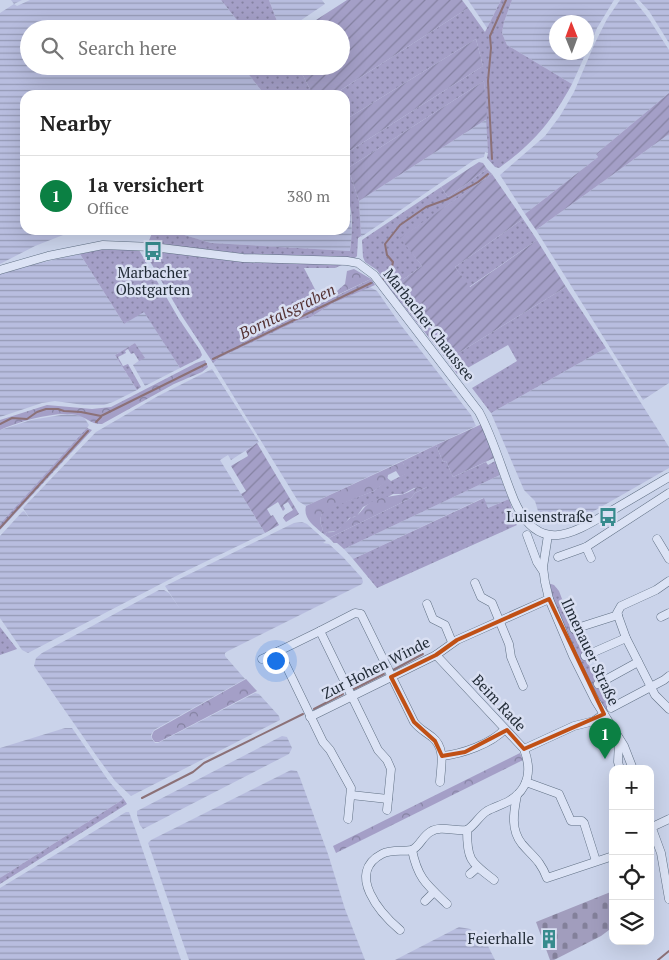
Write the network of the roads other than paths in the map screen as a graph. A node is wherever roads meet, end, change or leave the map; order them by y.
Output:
1 (0, 270) edge
2 (669, 476) edge
3 (669, 493) edge
4 (618, 507) junction
5 (625, 520) junction
6 (527, 535) dead end
7 (548, 535) junction
8 (657, 539) dead end
9 (586, 547) junction
10 (558, 557) dead end
11 (591, 558) dead end
12 (669, 559) edge
13 (543, 572) junction
14 (669, 581) edge
15 (475, 583) dead end
16 (549, 599) junction
17 (427, 604) dead end
18 (618, 615) junction
19 (500, 620) junction
20 (574, 629) dead end
21 (320, 631) junction
22 (626, 638) junction
23 (452, 642) junction
24 (278, 652) junction
25 (436, 655) junction
26 (586, 656) dead end
27 (262, 659) dead end
28 (638, 662) junction
29 (669, 676) edge
30 (391, 677) junction
31 (598, 684) dead end
32 (523, 686) dead end
33 (651, 686) junction
34 (351, 697) junction
35 (611, 708) dead end
36 (669, 709) edge
37 (604, 714) junction
38 (310, 717) junction
39 (506, 729) junction
40 (620, 740) junction
41 (524, 749) junction
42 (442, 756) junction
43 (619, 765) edge
44 (631, 765) edge
45 (440, 782) dead end
46 (526, 782) junction
47 (517, 794) junction
48 (351, 795) junction
49 (388, 798) junction
50 (387, 810) dead end
51 (348, 819) dead end
52 (669, 819) edge
53 (654, 824) edge
54 (467, 830) junction
55 (654, 833) edge
56 (412, 850) junction
57 (609, 857) edge
58 (598, 861) junction
59 (478, 867) junction
60 (470, 874) dead end
61 (494, 880) dead end
62 (434, 892) junction
63 (669, 899) edge
64 (425, 901) dead end
65 (447, 904) dead end
66 (400, 930) dead end

1 - 7 street, Marbacher Chaussee
2 - 4 street
3 - 5 street
4 - 5 street
4 - 7 street
5 - 9 street
6 - 13 street, Ilmenauer Straße
7 - 13 street, Ilmenauer Straße
8 - 12 street
9 - 10 street
9 - 11 street
13 - 16 street, Ilmenauer Straße
14 - 18 street
15 - 19 street
16 - 19 street, Zur Hohen Winde
16 - 37 street, Ilmenauer Straße
17 - 23 street, Zur Hohen Winde
18 - 20 street
18 - 22 street
19 - 23 street, Zur Hohen Winde
19 - 32 street
21 - 24 street
21 - 30 street
21 - 34 street
22 - 26 street
22 - 28 street
23 - 25 street, Zur Hohen Winde
24 - 27 street
24 - 38 street
25 - 30 street, Zur Hohen Winde
25 - 39 street, Beim Rade
28 - 31 street
28 - 33 street
29 - 33 street
30 - 34 street, Zur Hohen Winde
30 - 42 street
33 - 35 street
33 - 36 street
34 - 38 street, Zur Hohen Winde
34 - 49 street
37 - 40 street, Ilmenauer Straße
37 - 41 street, Beim Rade
38 - 48 street
39 - 41 street, Beim Rade
39 - 42 street
40 - 43 street
40 - 44 street, Ilmenauer Straße
41 - 46 street
42 - 45 street
46 - 47 street
46 - 58 street
47 - 54 street
47 - 58 street
48 - 49 street
48 - 51 street
49 - 50 street
52 - 53 street
54 - 56 street
54 - 59 street
55 - 63 street
56 - 62 street
56 - 66 street
57 - 58 street
59 - 60 street
59 - 61 street
62 - 64 street
62 - 65 street

